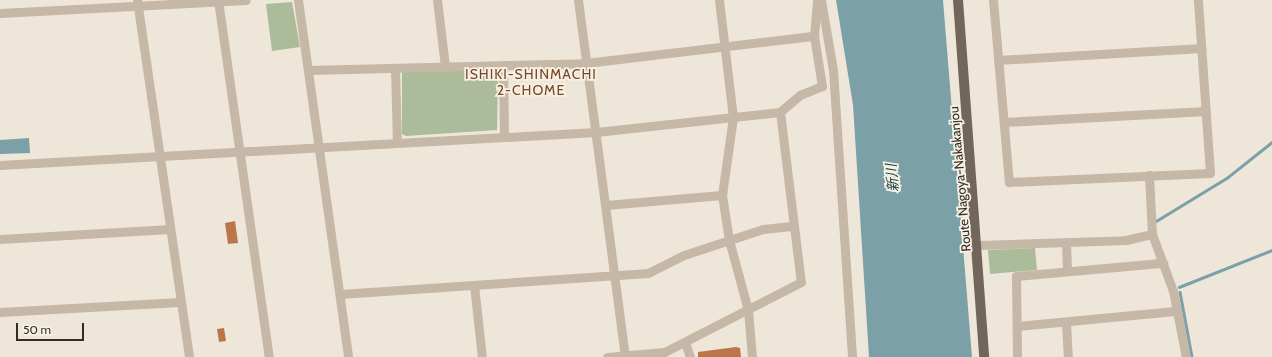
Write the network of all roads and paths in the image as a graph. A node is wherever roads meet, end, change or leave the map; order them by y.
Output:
1 (246, 0) edge
2 (298, 0) edge
3 (437, 0) edge
4 (578, 0) edge
5 (719, 0) edge
6 (817, 0) edge
7 (821, 0) edge
8 (958, 0) edge
9 (993, 0) edge
10 (1198, 0) edge
11 (218, 1) edge
12 (137, 3) edge
13 (0, 13) edge
14 (814, 36) junction
15 (725, 46) junction
16 (1202, 48) junction
17 (998, 60) junction
18 (586, 63) junction
19 (503, 65) junction
20 (445, 66) junction
21 (395, 68) junction
22 (308, 70) junction
23 (1206, 111) junction
24 (780, 112) junction
25 (733, 117) junction
26 (1004, 122) junction
27 (596, 132) junction
28 (504, 137) junction
29 (397, 143) junction
30 (319, 147) junction
31 (239, 151) junction
32 (159, 156) junction
33 (0, 165) edge
34 (1149, 175) junction
35 (722, 195) junction
36 (606, 205) junction
37 (794, 226) junction
38 (170, 229) junction
39 (1152, 234) junction
40 (0, 239) edge
41 (729, 240) junction
42 (1066, 242) junction
43 (979, 245) junction
44 (1163, 263) junction
45 (1067, 271) junction
46 (616, 276) junction
47 (474, 285) junction
48 (340, 294) junction
49 (180, 302) junction
50 (748, 310) junction
51 (1177, 311) junction
52 (0, 312) edge
53 (1066, 322) junction
54 (1017, 326) junction
55 (685, 342) junction
56 (625, 356) edge
57 (188, 357) edge
58 (269, 357) edge
59 (348, 357) edge
60 (482, 357) edge
61 (607, 357) edge
62 (690, 357) edge
63 (752, 357) edge
64 (852, 357) edge
65 (984, 357) edge
66 (1017, 357) edge
67 (1068, 357) edge
68 (1186, 357) edge

1 - 11 street
2 - 22 street
3 - 20 street
4 - 18 street
5 - 15 street
6 - 14 street
7 - 64 street
8 - 43 main road, Route Nagoya-Nakakanjou
9 - 17 street
10 - 16 street
11 - 12 street
11 - 31 street
12 - 13 street
12 - 32 street
14 - 15 street
14 - 24 street
15 - 18 street
15 - 25 street
16 - 17 street
16 - 23 street
17 - 26 street
18 - 19 street
18 - 27 street
19 - 20 street
19 - 28 street
20 - 21 street
21 - 22 street
21 - 29 street
22 - 30 street
23 - 26 street
23 - 34 street
24 - 25 street
24 - 37 street
25 - 27 street
25 - 35 street
26 - 34 street
27 - 28 street
27 - 36 street
28 - 29 street
29 - 30 street
30 - 31 street
30 - 48 street
31 - 32 street
31 - 58 street
32 - 33 street
32 - 38 street
34 - 39 street
35 - 36 street
35 - 41 street
36 - 46 street
37 - 41 street
37 - 50 street
38 - 40 street
38 - 49 street
39 - 42 street
39 - 44 street
41 - 46 street
41 - 50 street
42 - 43 street
42 - 45 street
43 - 65 main road, Route Nagoya-Nakakanjou
44 - 45 street
44 - 51 street
45 - 54 street
46 - 47 street
46 - 56 street
47 - 48 street
47 - 60 street
48 - 59 street
49 - 52 street
49 - 57 street
50 - 55 street
50 - 63 street
51 - 53 street
51 - 68 street
53 - 54 street
53 - 67 street
54 - 66 street
55 - 56 street
55 - 62 street
56 - 61 street

